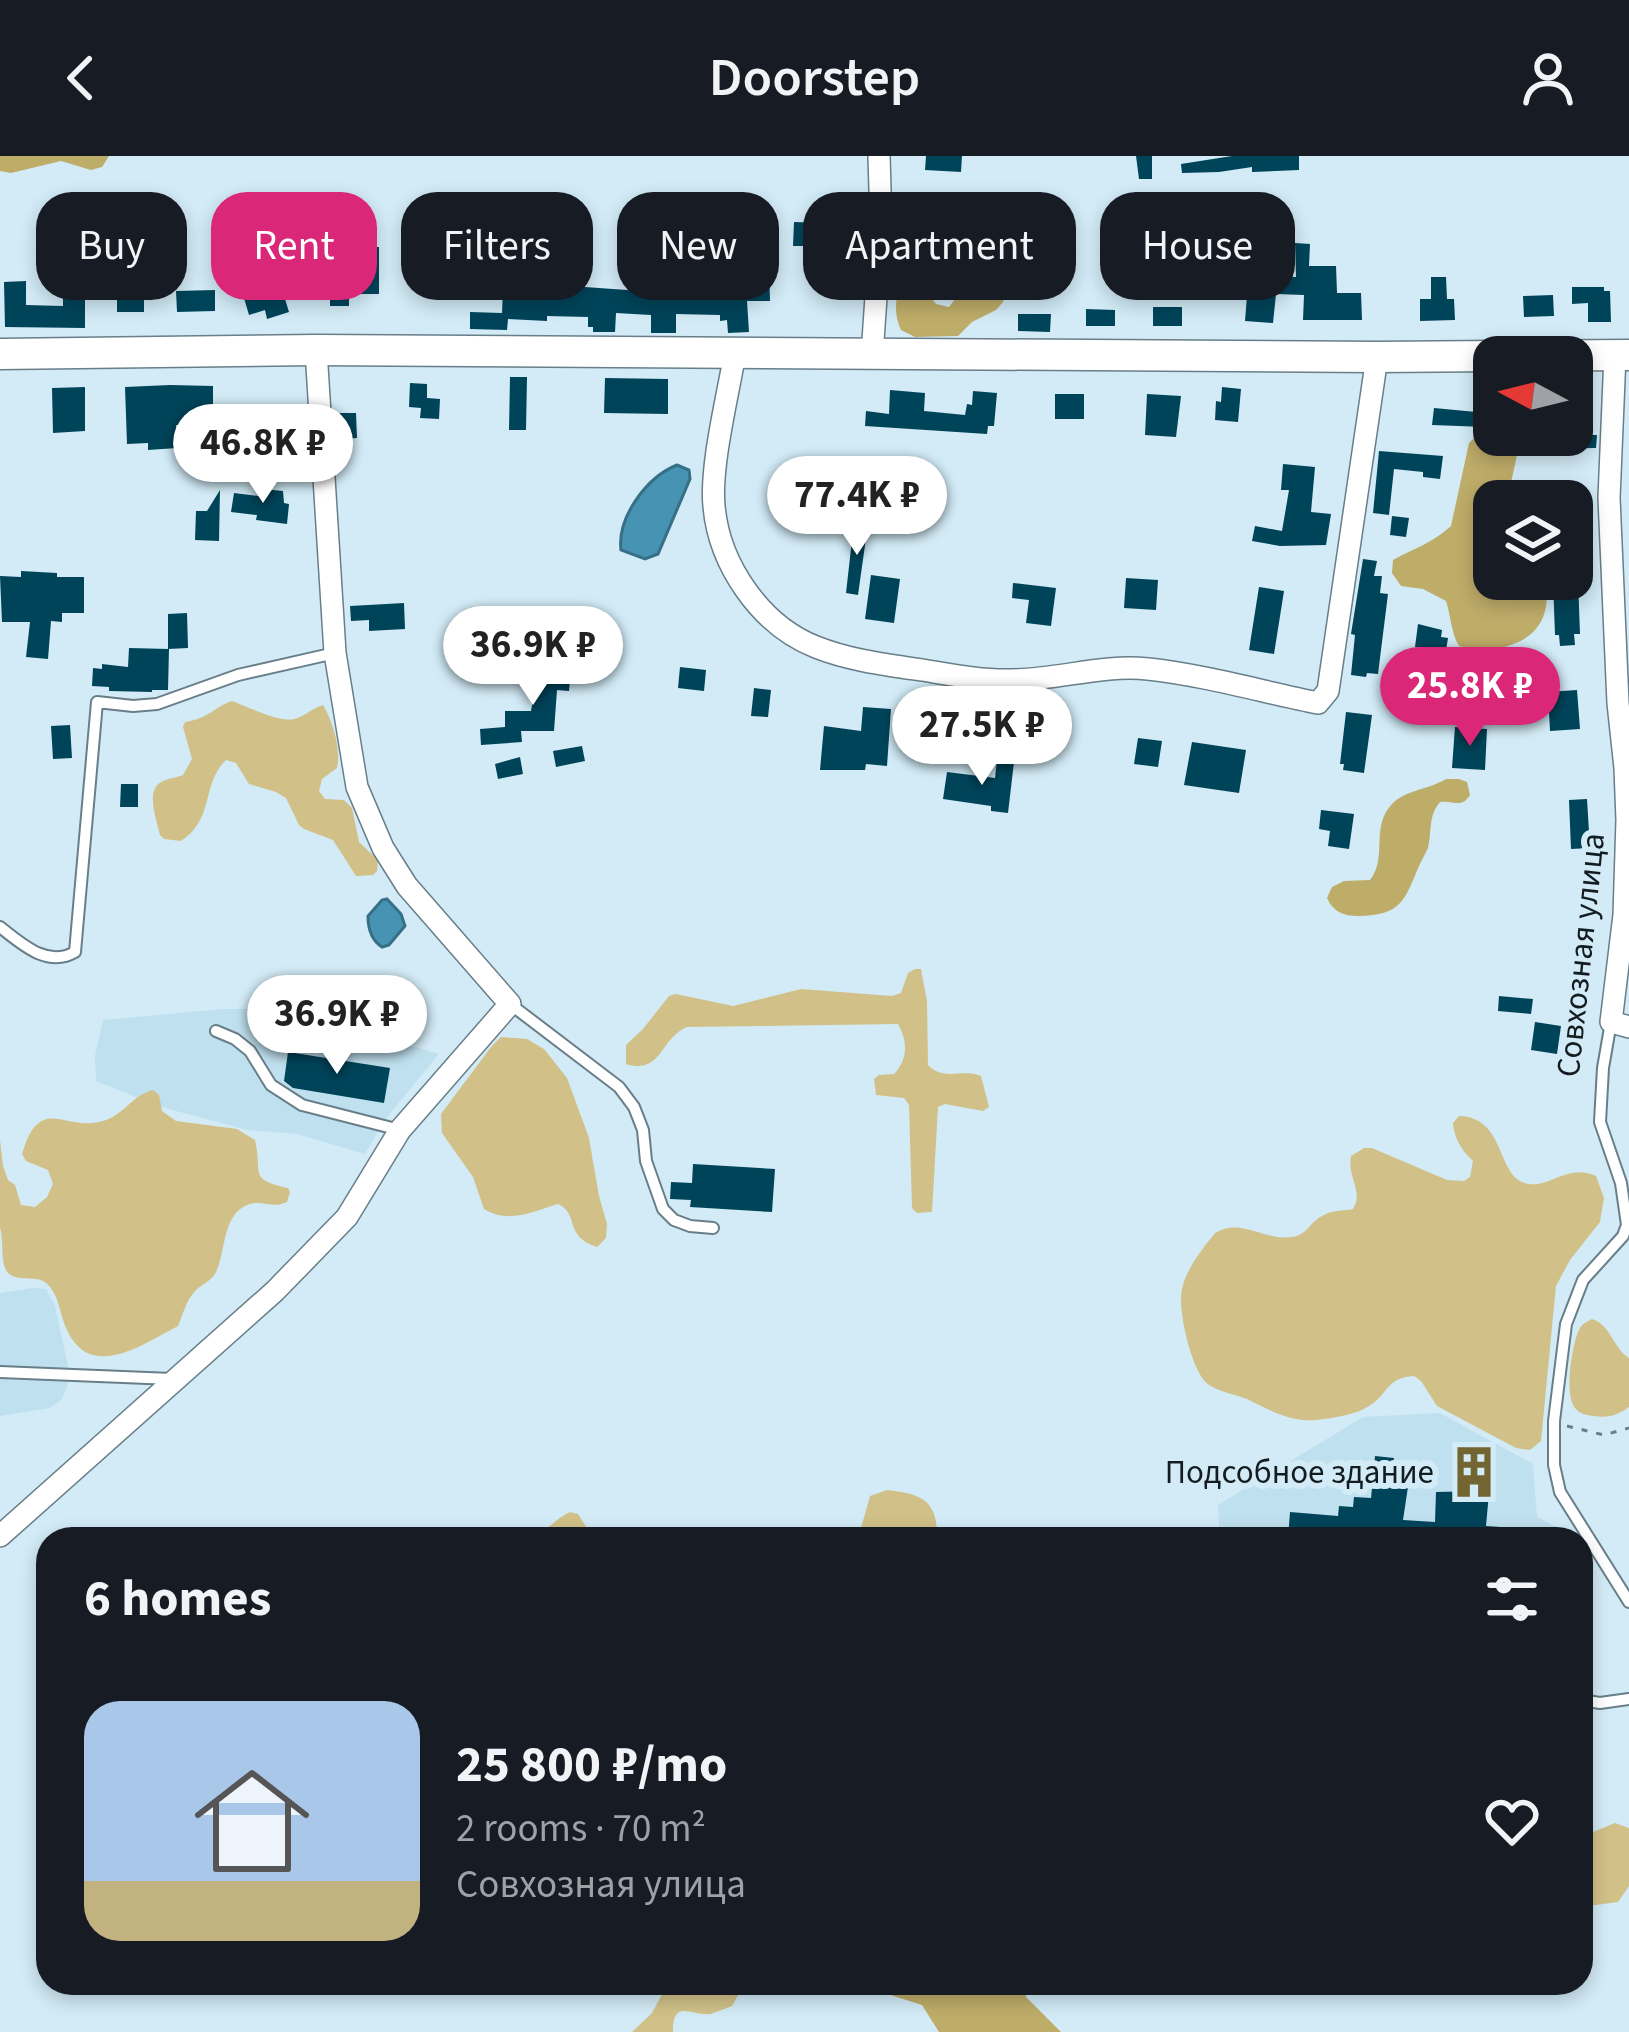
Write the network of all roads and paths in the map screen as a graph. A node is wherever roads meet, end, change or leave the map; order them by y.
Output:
1 (879, 156) edge
2 (316, 350) junction
3 (735, 353) junction
4 (0, 354) edge
5 (872, 355) junction
6 (1622, 355) edge
7 (1377, 357) junction
8 (335, 653) junction
9 (0, 927) edge
10 (510, 1004) junction
11 (1620, 1024) edge
12 (216, 1031) dead end
13 (400, 1130) junction
14 (713, 1228) dead end
15 (0, 1372) edge
16 (176, 1379) junction
17 (1554, 1421) junction
18 (1629, 1428) edge
19 (1582, 1527) edge
20 (0, 1536) edge
21 (1593, 1545) edge
22 (1629, 1602) edge
23 (1629, 1699) edge
24 (1593, 1702) edge

1 - 5 street
2 - 3 main road
2 - 4 main road
2 - 8 street
3 - 5 main road
3 - 7 street
5 - 7 main road
6 - 7 main road
6 - 11 street, Совхозная улица
8 - 9 lane
8 - 10 street
10 - 13 street
10 - 14 lane
11 - 17 lane, Совхозная улица
12 - 13 lane
13 - 16 street
15 - 16 lane
16 - 20 street
17 - 18 path
17 - 19 lane, Совхозная улица
21 - 22 lane, Совхозная улица
23 - 24 lane

